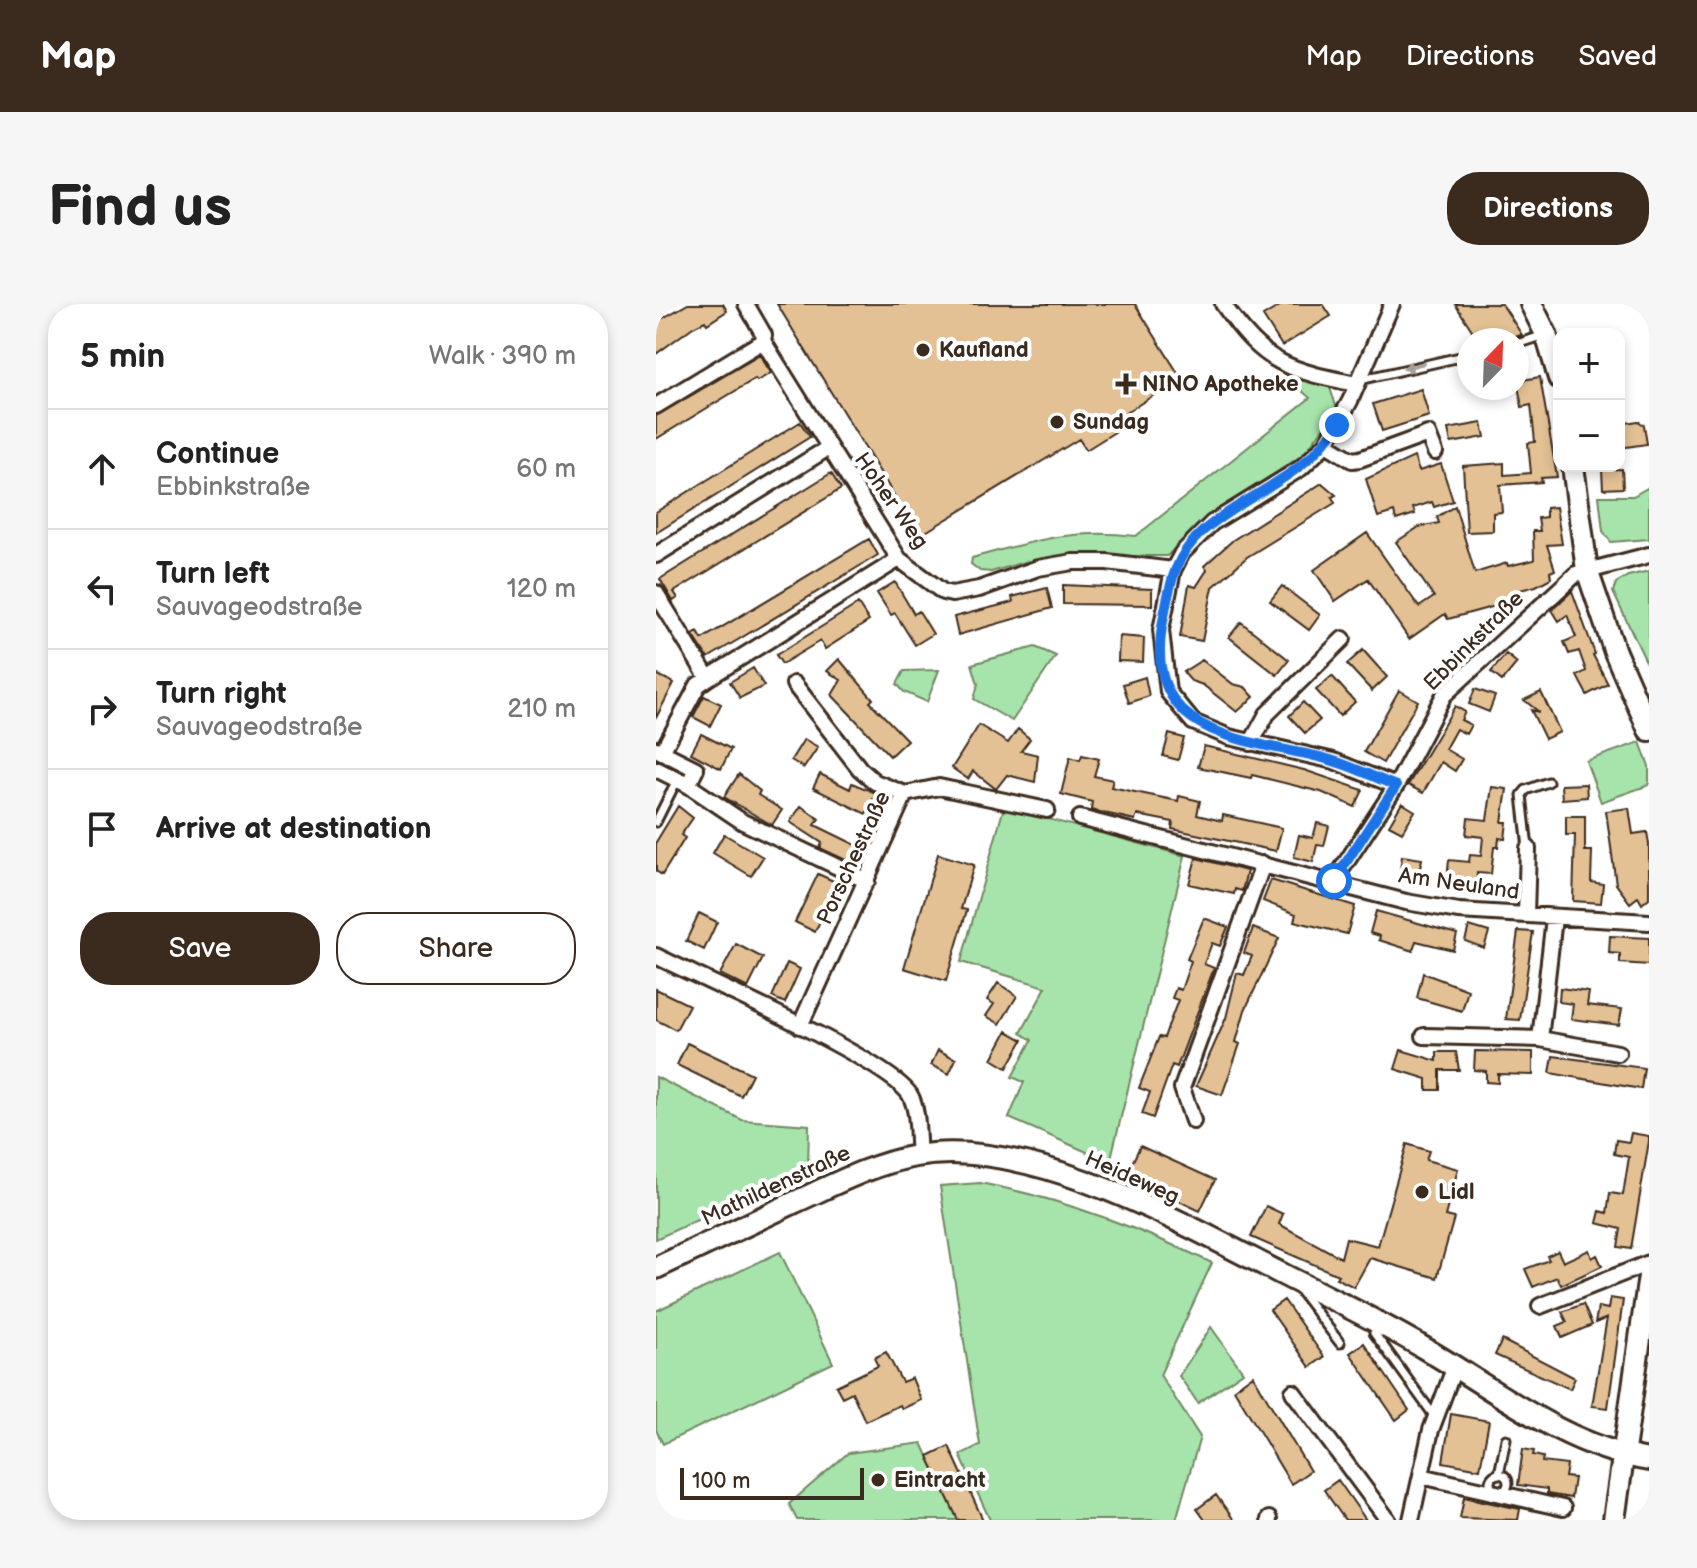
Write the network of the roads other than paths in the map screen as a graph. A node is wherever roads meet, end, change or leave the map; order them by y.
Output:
1 (746, 304) edge
2 (1223, 304) edge
3 (1392, 304) edge
4 (1531, 304) edge
5 (1546, 334) junction
6 (1529, 340) edge
7 (763, 341) junction
8 (1457, 358) edge
9 (1553, 358) edge
10 (1358, 382) junction
11 (656, 406) edge
12 (1326, 444) junction
13 (828, 448) junction
14 (1435, 452) dead end
15 (1574, 472) edge
16 (656, 555) edge
17 (1649, 555) edge
18 (899, 559) junction
19 (1173, 570) junction
20 (1587, 570) junction
21 (656, 593) edge
22 (1343, 639) dead end
23 (708, 678) junction
24 (794, 684) dead end
25 (1649, 730) edge
26 (1251, 743) junction
27 (659, 751) edge
28 (656, 769) edge
29 (1548, 782) dead end
30 (683, 783) junction
31 (1396, 786) junction
32 (905, 794) junction
33 (1047, 810) dead end
34 (1080, 818) dead end
35 (656, 822) edge
36 (1528, 848) joint
37 (1263, 864) junction
38 (867, 881) junction
39 (1334, 881) junction
40 (1526, 915) junction
41 (1554, 918) junction
42 (1649, 922) edge
43 (656, 956) edge
44 (800, 1026) junction
45 (1424, 1036) dead end
46 (1540, 1039) junction
47 (1618, 1053) dead end
48 (1193, 1121) dead end
49 (919, 1156) junction
50 (1649, 1263) edge
51 (656, 1268) edge
52 (1649, 1276) edge
53 (1292, 1279) junction
54 (1540, 1306) dead end
55 (1374, 1333) dead end
56 (1340, 1343) dead end
57 (1455, 1366) junction
58 (1293, 1392) dead end
59 (1435, 1417) junction
60 (1506, 1439) dead end
61 (1624, 1456) junction
62 (1649, 1460) edge
63 (1499, 1474) junction
64 (1421, 1476) junction
65 (1498, 1492) junction
66 (1563, 1508) dead end
67 (1388, 1520) edge
68 (1411, 1520) edge
69 (1614, 1520) edge

1 - 7 street, Hoher Weg
2 - 10 street
3 - 10 street
4 - 5 street
5 - 6 lane
5 - 9 street
7 - 11 street
7 - 13 street, Hoher Weg
8 -> 10 lane
10 - 12 street
12 - 14 street
12 - 19 street
13 - 16 street
13 - 18 street, Hoher Weg
15 - 20 street
17 - 20 street
18 - 19 street, Hoher Weg
18 - 23 street
19 - 26 street
20 - 25 street
20 - 31 street, Ebbinkstraße
21 - 23 street
22 - 26 street
23 - 27 street
24 - 32 street
26 - 31 street
27 - 30 street
28 - 30 street
29 - 36 lane
30 - 35 lane
30 - 38 street
31 - 39 street, Ebbinkstraße
32 - 33 street, Porschestraße
32 - 38 street, Porschestraße
34 - 37 street, Am Neuland
36 - 40 street
37 - 39 street, Am Neuland
37 - 48 street
38 - 44 street, Porschestraße
39 - 40 street, Am Neuland
40 - 41 street, Am Neuland
41 - 42 street, Am Neuland
41 - 46 street
43 - 44 street
44 - 49 street
45 - 46 street
46 - 47 street
49 - 51 street, Mathildenstraße
49 - 53 street, Heideweg
50 - 54 street
52 - 61 street
53 - 56 lane
53 - 57 street, Heideweg
55 - 59 lane
57 - 59 street
57 - 61 street, Heideweg
58 - 67 street
59 - 64 street
60 - 63 lane
61 - 62 street, Heideweg
61 - 69 street
63 - 65 lane
63 - 65 lane
64 - 65 street
64 - 68 street
65 - 66 street

